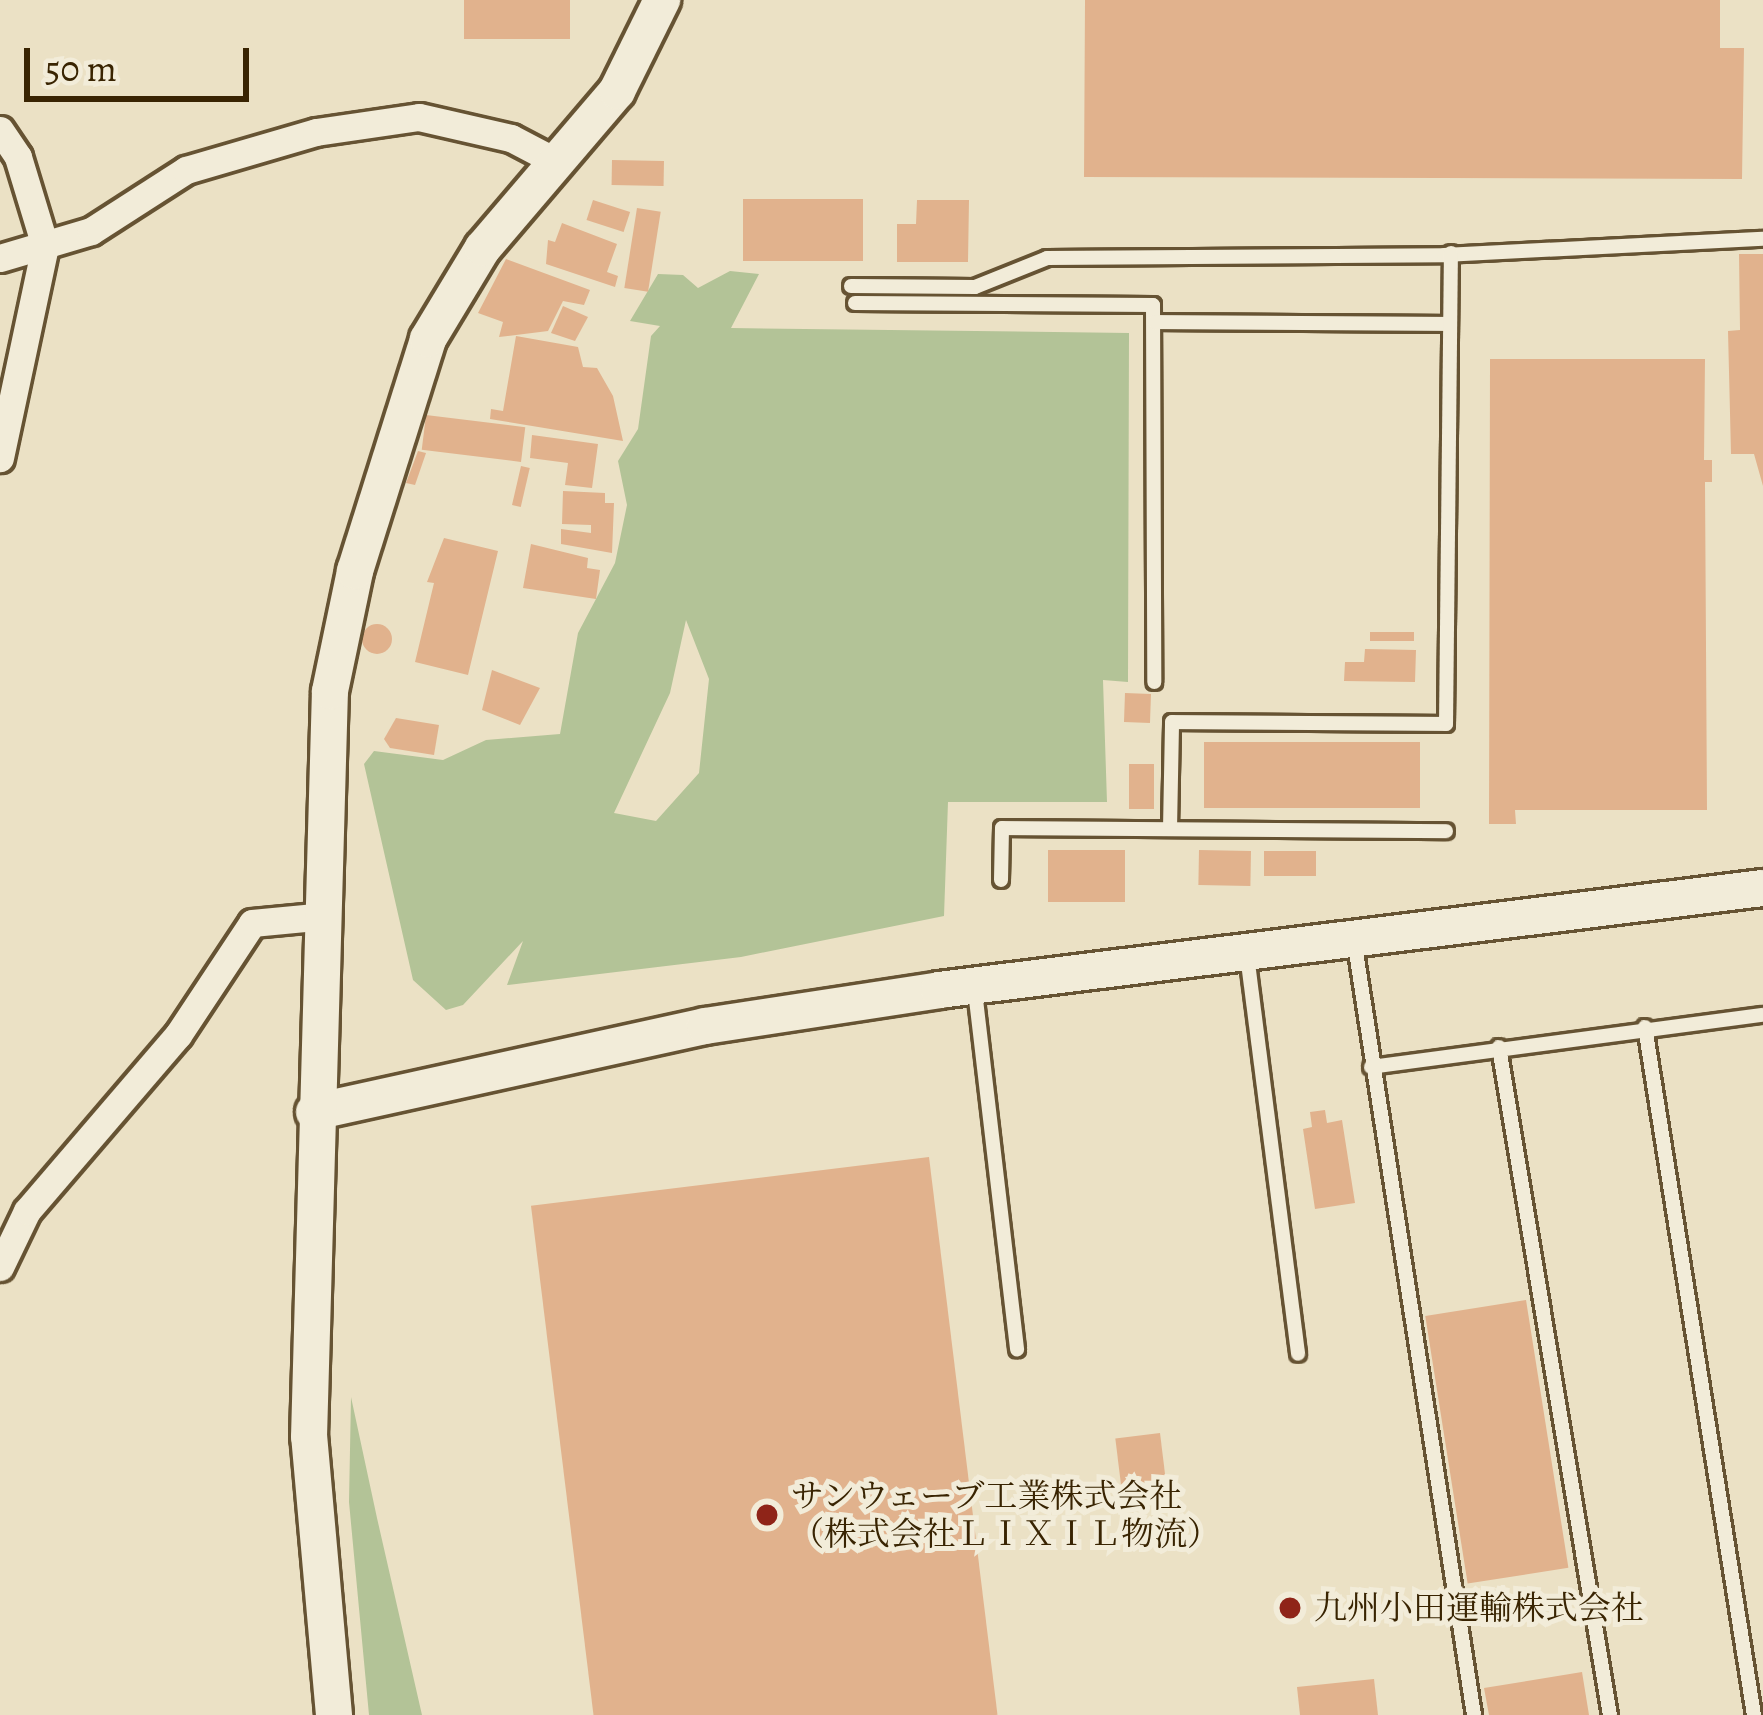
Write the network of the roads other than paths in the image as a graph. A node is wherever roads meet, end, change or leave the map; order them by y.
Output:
1 (662, 0) edge
2 (0, 130) edge
3 (555, 160) junction
4 (1763, 239) edge
5 (45, 246) junction
6 (1451, 254) junction
7 (0, 259) edge
8 (850, 286) dead end
9 (854, 303) dead end
10 (1155, 322) junction
11 (1450, 324) junction
12 (0, 458) edge
13 (1154, 682) dead end
14 (1170, 829) junction
15 (1446, 831) dead end
16 (1001, 880) dead end
17 (1763, 888) edge
18 (326, 916) junction
19 (1354, 939) junction
20 (1247, 952) junction
21 (974, 986) junction
22 (1763, 1015) edge
23 (1645, 1027) junction
24 (1499, 1048) junction
25 (1371, 1067) junction
26 (314, 1112) junction
27 (0, 1268) edge
28 (1017, 1350) dead end
29 (1298, 1354) dead end
30 (334, 1715) edge
31 (1474, 1715) edge
32 (1610, 1715) edge
33 (1754, 1715) edge

1 - 3 street
2 - 5 street
3 - 5 street
3 - 18 street
4 - 6 lane
5 - 7 street
5 - 12 street
6 - 8 lane
6 - 11 lane
9 - 10 lane
10 - 11 lane
10 - 13 lane
11 - 14 lane
14 - 15 lane
14 - 16 lane
17 - 19 street
18 - 26 street
18 - 27 street
19 - 20 street
19 - 25 lane
20 - 21 street
20 - 29 lane
21 - 26 street
21 - 28 lane
22 - 23 lane
23 - 24 lane
23 - 33 lane
24 - 25 lane
24 - 32 lane
25 - 31 lane
26 - 30 street

